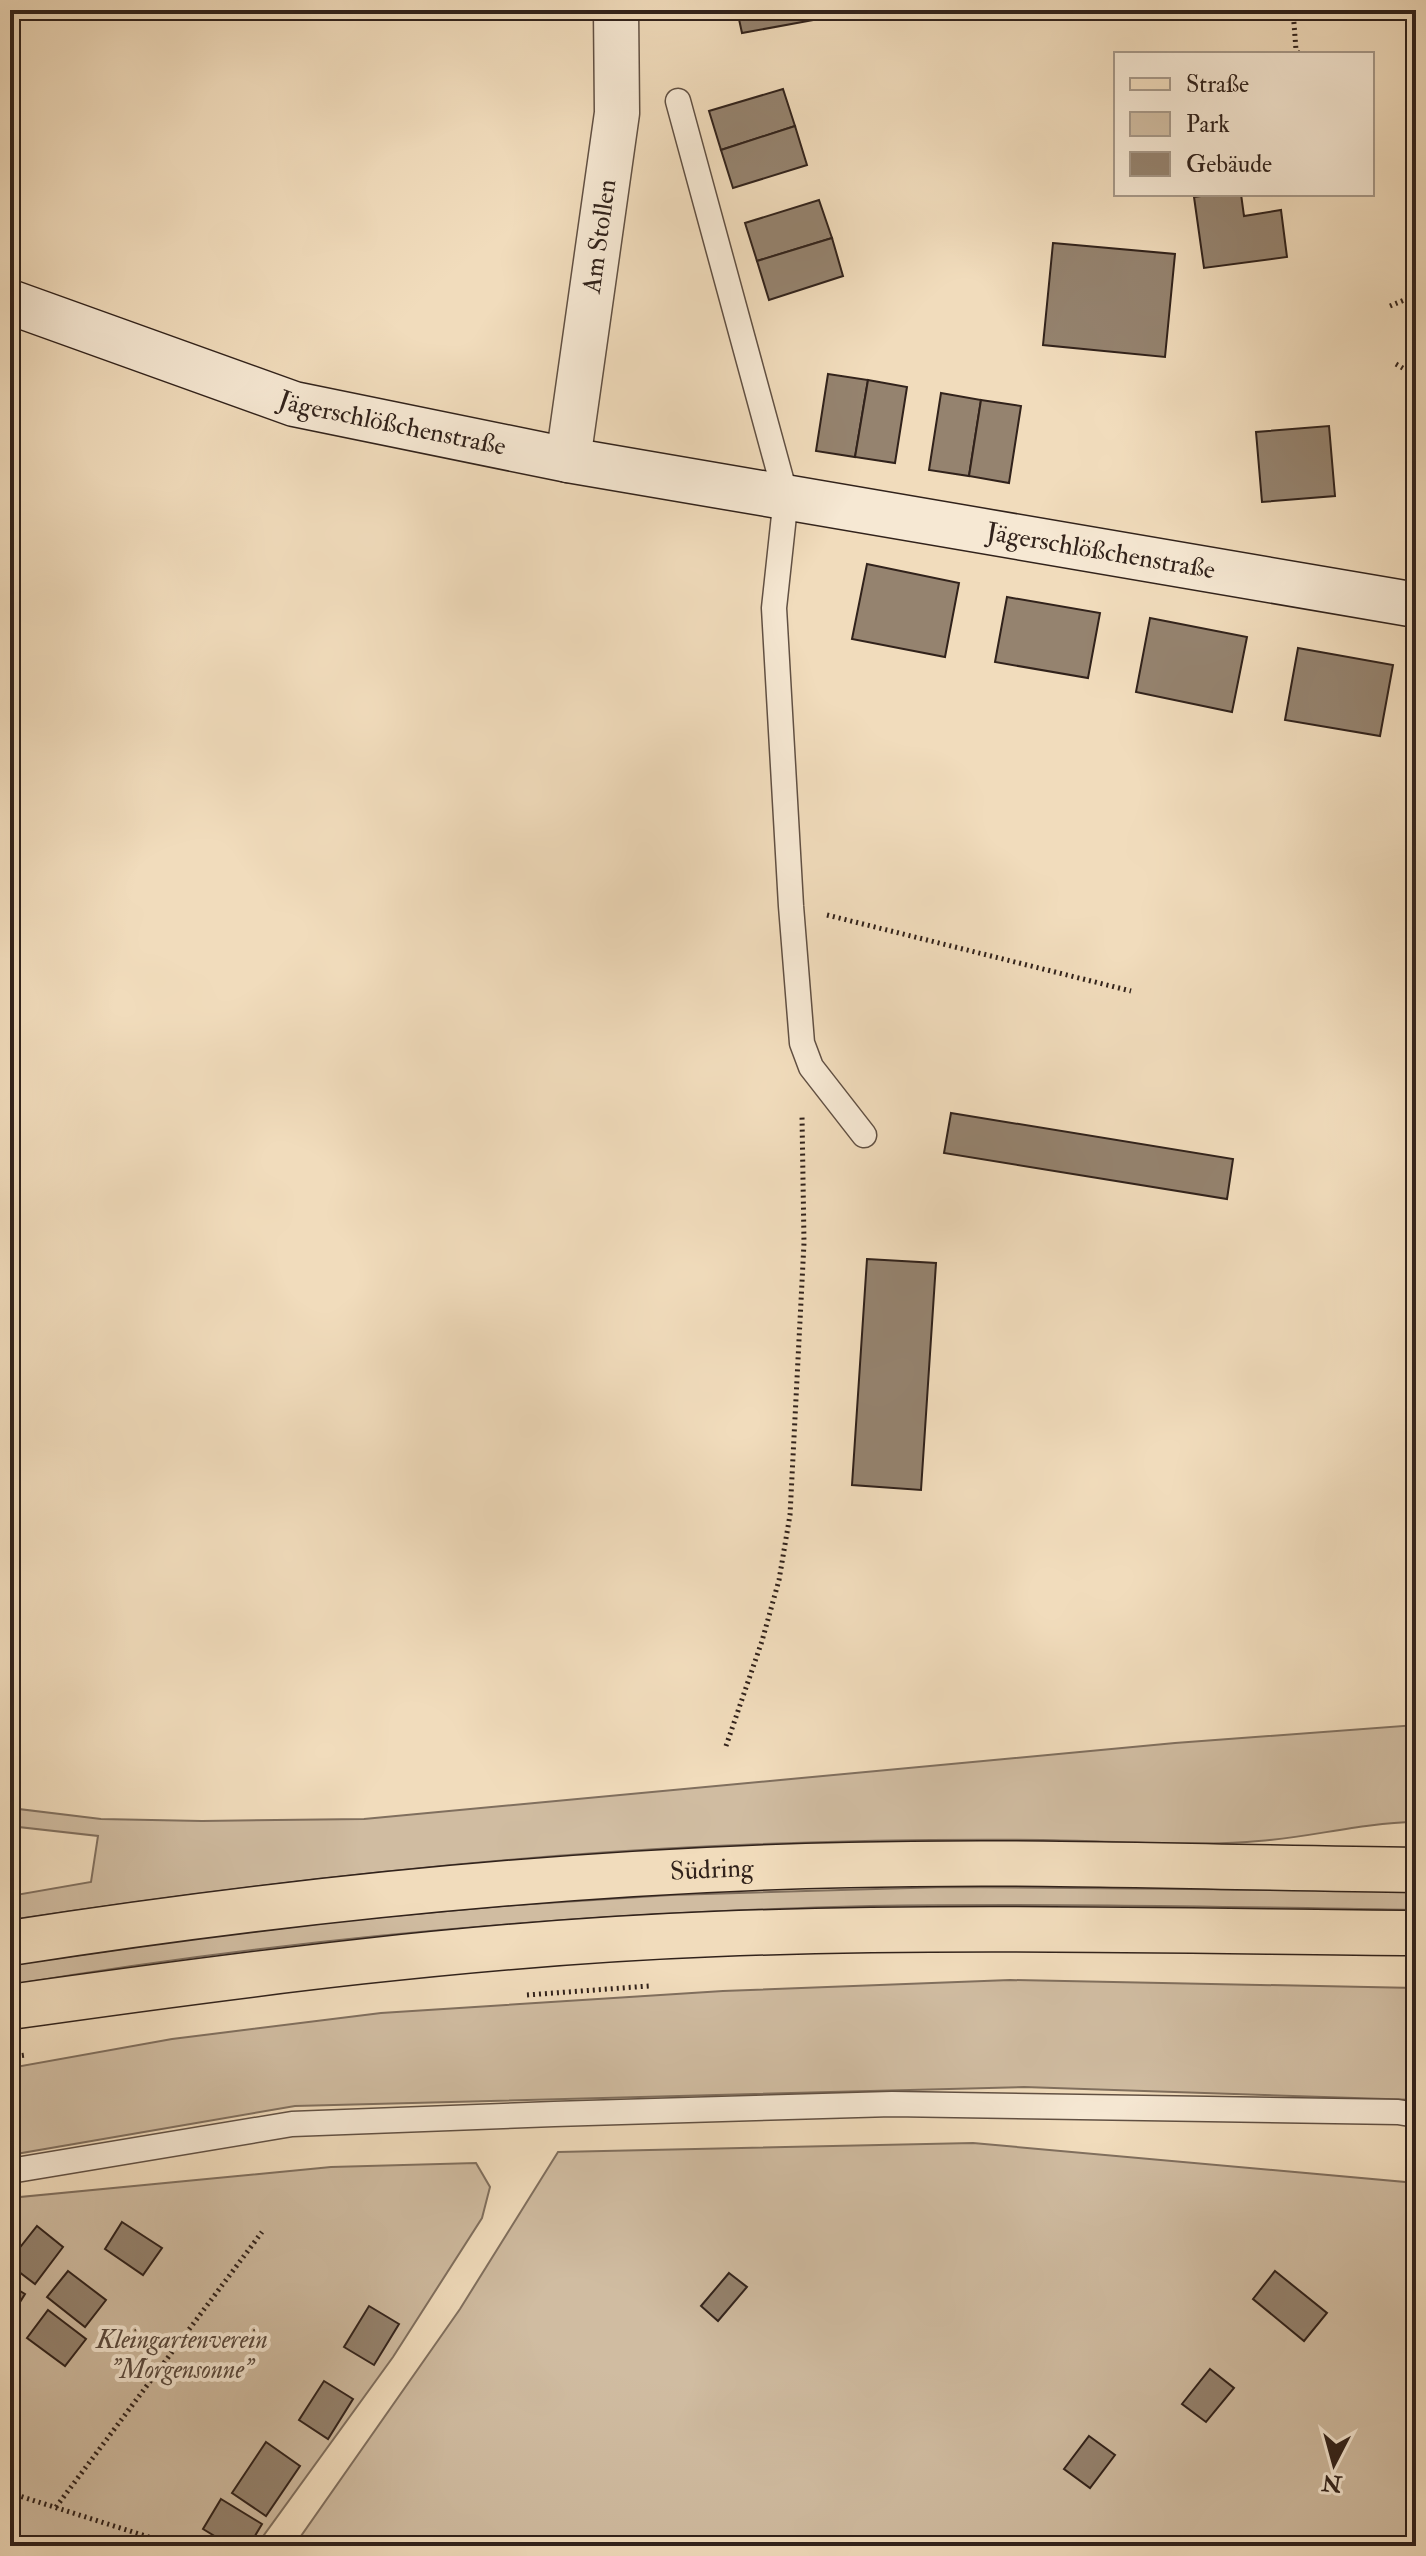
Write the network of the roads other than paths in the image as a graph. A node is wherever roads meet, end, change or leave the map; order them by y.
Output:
1 (616, 10) edge
2 (678, 101) dead end
3 (10, 302) edge
4 (568, 460) junction
5 (786, 497) junction
6 (1416, 605) edge
7 (864, 1135) dead end
8 (1416, 1870) edge
9 (1416, 1933) edge
10 (10, 1943) edge
11 (10, 2007) edge
12 (1416, 2115) edge
13 (10, 2171) edge

1 - 4 street, Am Stollen
2 - 5 lane
3 - 4 street, Jägerschlößchenstraße
4 - 5 street, Jägerschlößchenstraße
5 - 6 street, Jägerschlößchenstraße
5 - 7 lane
8 - 10 main road, Südring
9 - 11 main road
12 - 13 lane

